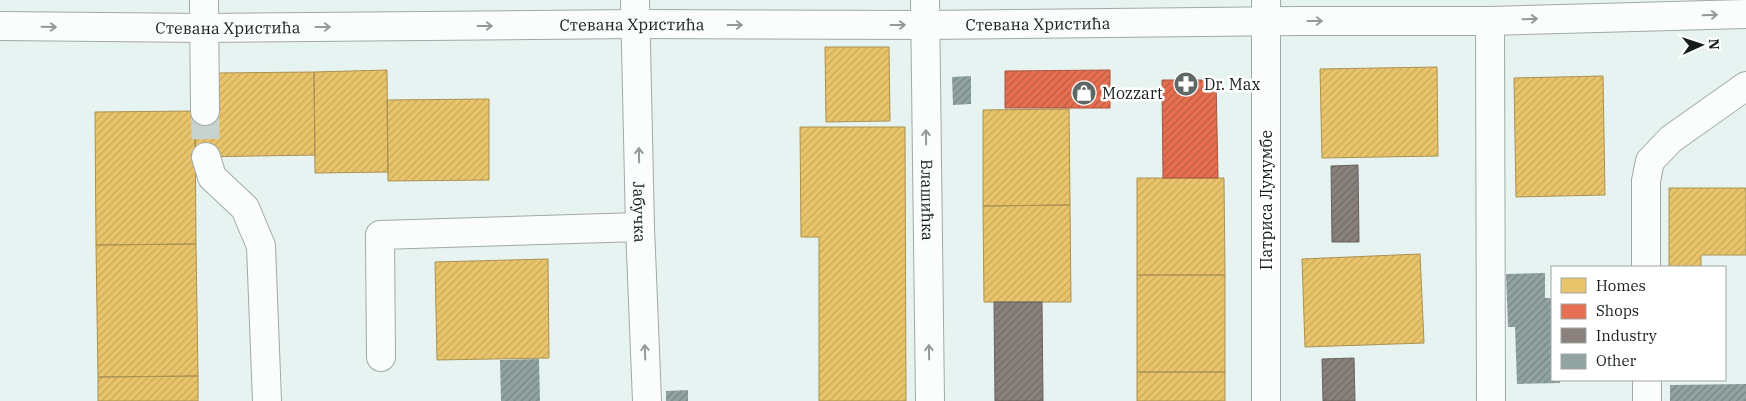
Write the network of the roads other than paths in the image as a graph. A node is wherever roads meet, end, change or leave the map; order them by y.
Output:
1 (204, 0) edge
2 (1266, 10) edge
3 (635, 12) edge
4 (925, 12) edge
5 (1746, 14) edge
6 (1490, 20) junction
7 (0, 26) edge
8 (204, 28) junction
9 (1746, 86) edge
10 (205, 112) tunnel mouth
11 (206, 157) tunnel mouth
12 (640, 227) junction
13 (1646, 266) edge
14 (381, 357) dead end
15 (1646, 381) edge
16 (267, 401) edge
17 (647, 401) edge
18 (930, 401) edge
19 (1266, 401) edge
20 (1491, 401) edge
21 (1647, 401) edge

1 - 8 street
2 - 4 street, Стевана Христића
2 -> 6 street, Стевана Христића
2 - 19 street, Патриса Лумумбе
3 -> 4 street, Стевана Христића
8 -> 3 street, Стевана Христића
12 -> 3 street, Јабучка
18 -> 4 street, Влашићка
6 -> 5 street, Стевана Христића
6 - 20 street
7 -> 8 street, Стевана Христића
8 - 10 street
9 - 13 street
11 - 16 street
12 - 14 street
17 -> 12 street, Јабучка
15 - 21 street

